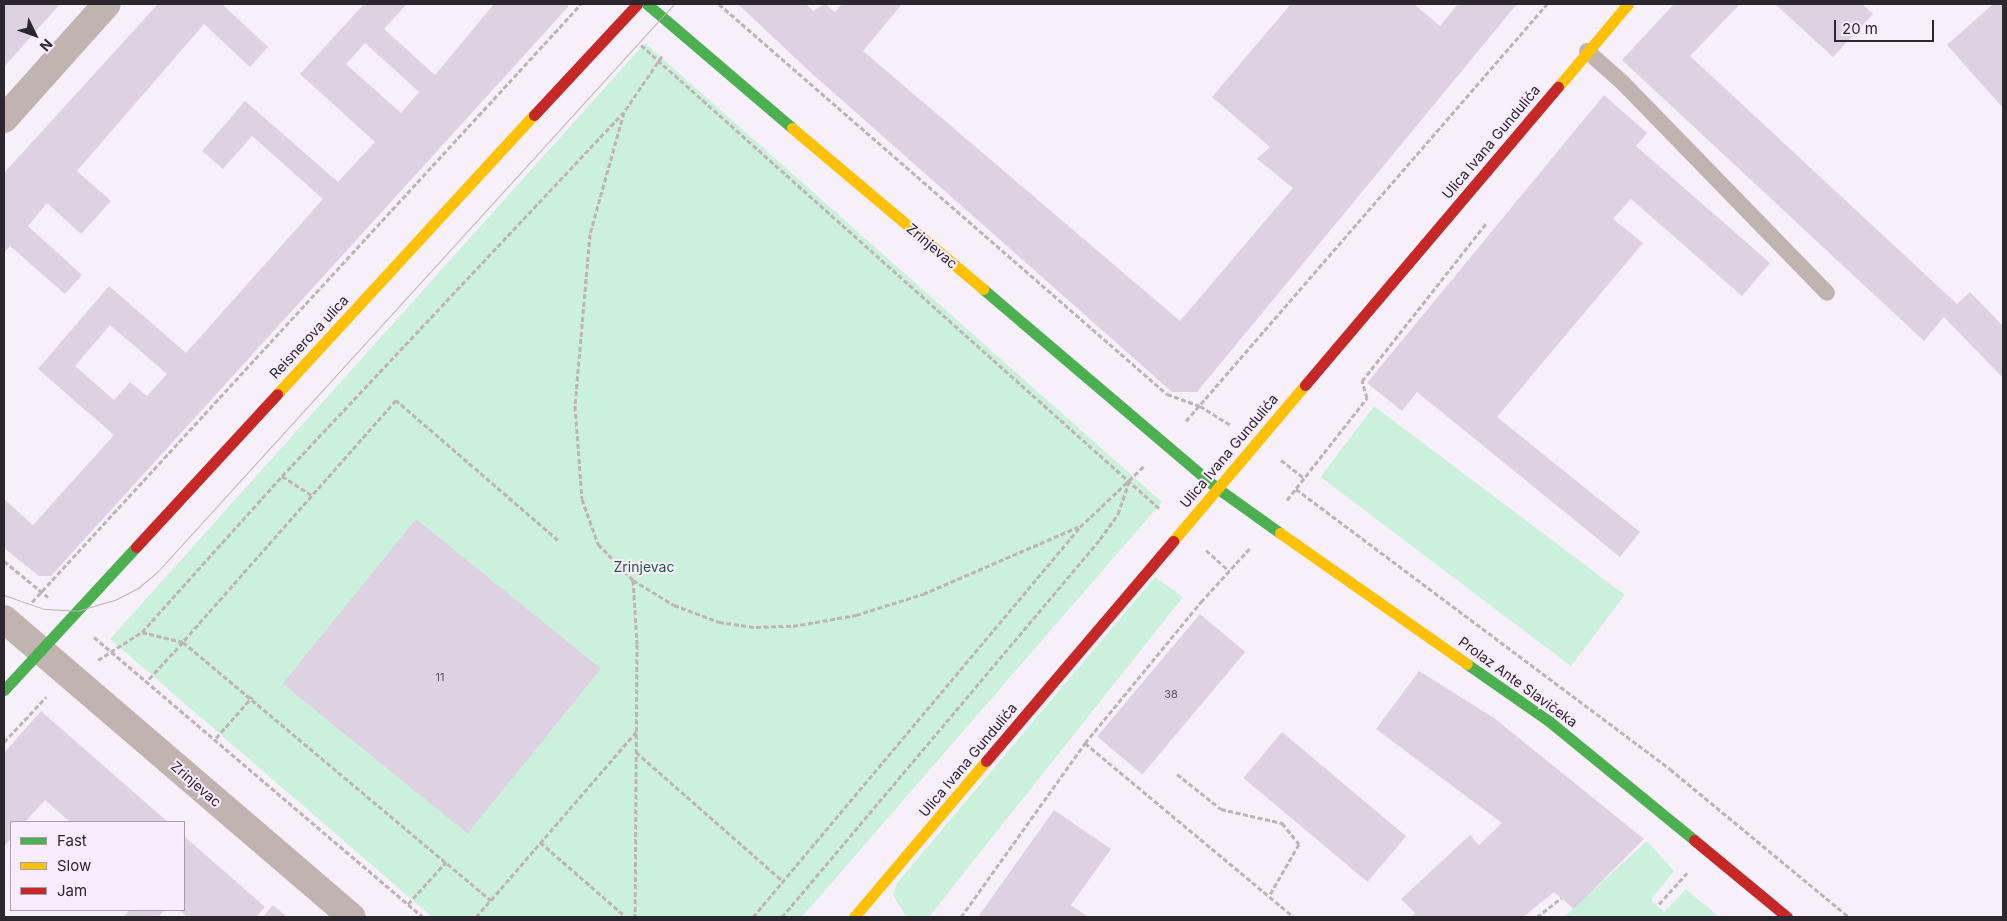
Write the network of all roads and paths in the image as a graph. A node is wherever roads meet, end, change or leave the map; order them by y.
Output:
1 (106, 4) edge
2 (581, 4) edge
3 (637, 4) edge
4 (647, 4) edge
5 (719, 4) edge
6 (1547, 4) edge
7 (1628, 4) edge
8 (617, 26) junction
9 (1587, 52) junction
10 (658, 60) junction
11 (624, 112) junction
12 (4, 119) edge
13 (1491, 217) dead end
14 (1827, 293) dead end
15 (1200, 406) junction
16 (1256, 442) junction
17 (1165, 445) junction
18 (282, 476) junction
19 (1304, 478) junction
20 (1130, 481) junction
21 (1217, 488) junction
22 (311, 495) junction
23 (1268, 524) junction
24 (1080, 527) junction
25 (1183, 530) junction
26 (558, 540) dead end
27 (4, 561) edge
28 (1229, 571) junction
29 (633, 580) junction
30 (41, 591) junction
31 (70, 618) junction
32 (8, 622) edge
33 (142, 632) junction
34 (183, 642) junction
35 (41, 650) junction
36 (112, 650) junction
37 (73, 678) junction
38 (147, 681) junction
39 (4, 690) edge
40 (252, 697) junction
41 (636, 732) junction
42 (216, 738) junction
43 (4, 742) edge
44 (1085, 743) junction
45 (636, 752) junction
46 (1177, 774) dead end
47 (540, 842) junction
48 (446, 862) junction
49 (1690, 869) dead end
50 (784, 882) junction
51 (1269, 896) junction
52 (1562, 898) dead end
53 (491, 900) junction
54 (408, 904) junction
55 (1659, 904) dead end
56 (352, 917) edge
57 (423, 917) edge
58 (476, 917) edge
59 (626, 917) edge
60 (635, 917) edge
61 (753, 917) edge
62 (782, 917) edge
63 (854, 917) edge
64 (961, 917) edge
65 (1294, 917) edge
66 (1537, 917) edge
67 (1788, 917) edge

1 - 12 street
2 - 30 path
3 - 8 street, Reisnerova ulica
4 - 17 street, Zrinjevac
5 - 15 path
6 - 15 path
7 - 9 street, Ulica Ivana Gundulića
8 - 10 path
8 - 31 street, Reisnerova ulica
9 - 14 lane
9 - 16 street, Ulica Ivana Gundulića
10 - 11 path
10 - 20 path
11 - 18 path
11 - 29 path
13 - 19 path
15 - 16 path
15 - 17 path
16 - 19 path
16 - 21 street, Ulica Ivana Gundulića
17 - 20 path
17 - 21 street, Zrinjevac
18 - 22 path
18 - 33 path
19 - 23 path
20 - 24 path
20 - 25 path
20 - 62 path
21 - 23 street, Prolaz Ante Slavičeka
21 - 25 street, Ulica Ivana Gundulića
22 - 26 path
22 - 34 path
23 - 28 path
23 - 67 street, Prolaz Ante Slavičeka
24 - 29 path
24 - 50 path
25 - 28 path
25 - 63 street, Ulica Ivana Gundulića
27 - 30 path
28 - 44 path
29 - 41 path
30 - 31 path
30 - 32 path
31 - 35 street, Reisnerova ulica
31 - 36 path
32 - 35 street, Zrinjevac
33 - 34 path
33 - 36 path
34 - 38 path
34 - 40 path
35 - 37 street, Zrinjevac
35 - 39 street, Reisnerova ulica
36 - 37 path
36 - 38 path
37 - 43 path
37 - 56 street, Zrinjevac
38 - 42 path
40 - 42 path
40 - 48 path
41 - 45 path
41 - 47 path
42 - 54 path
44 - 51 path
44 - 64 path
45 - 50 path
45 - 60 path
46 - 51 path
47 - 53 path
47 - 59 path
48 - 53 path
48 - 54 path
49 - 55 path
50 - 61 path
51 - 65 path
52 - 66 path
53 - 58 path
54 - 57 path

